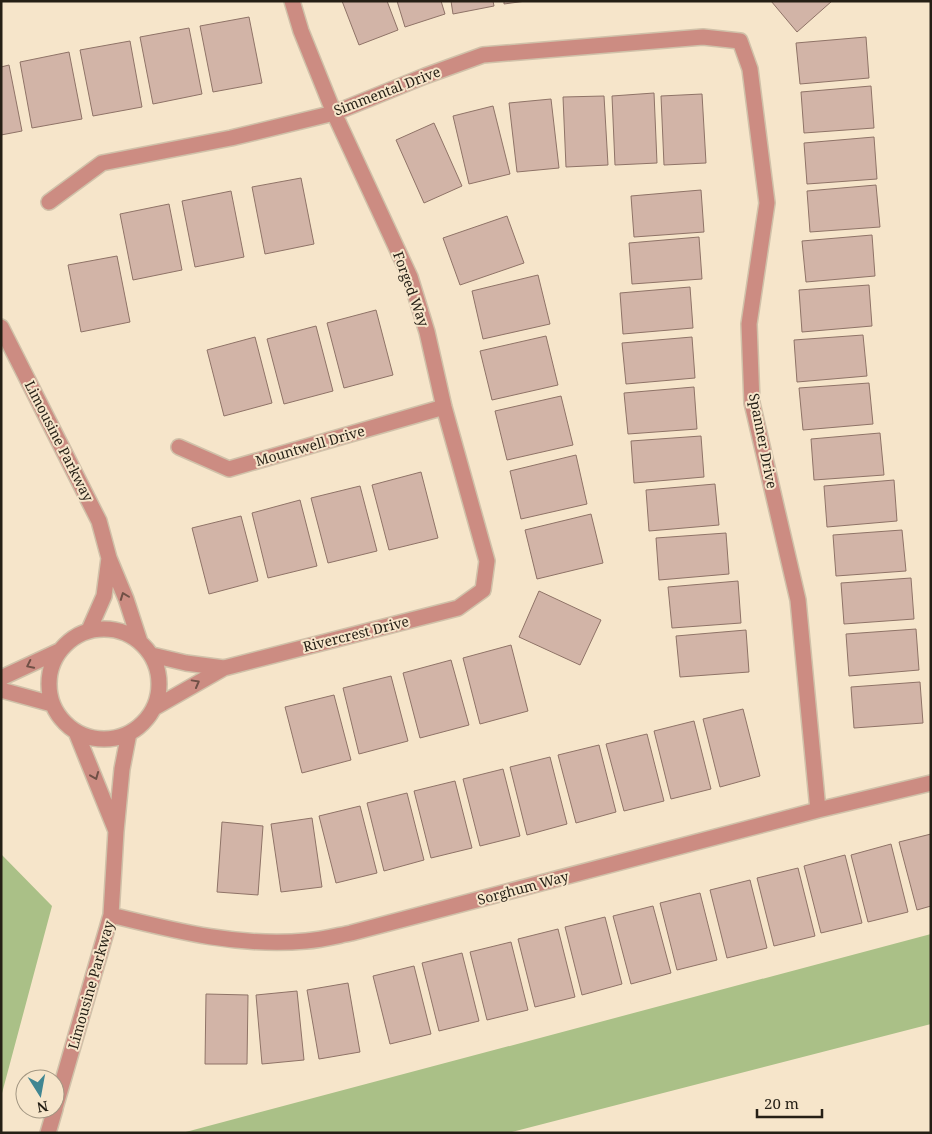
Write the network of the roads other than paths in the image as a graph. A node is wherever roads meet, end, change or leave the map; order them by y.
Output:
1 (292, 1) edge
2 (740, 41) joint
3 (334, 113) junction
4 (49, 202) dead end
5 (1, 326) edge
6 (444, 407) junction
7 (179, 447) dead end
8 (109, 558) junction
9 (483, 590) joint
10 (89, 630) junction
11 (140, 642) junction
12 (59, 651) junction
13 (152, 655) junction
14 (224, 668) junction
15 (1, 678) edge
16 (1, 690) edge
17 (52, 704) junction
18 (154, 708) junction
19 (76, 732) junction
20 (129, 733) junction
21 (931, 783) edge
22 (818, 810) junction
23 (116, 831) junction
24 (111, 915) junction
25 (65, 1074) edge
26 (52, 1119) edge
27 (48, 1133) edge

1 - 3 street, Forged Way
2 - 3 street, Simmental Drive
2 - 22 street, Spanner Drive
3 - 4 street, Simmental Drive
3 - 6 street, Forged Way
5 - 8 street, Limousine Parkway
6 - 7 street, Mountwell Drive
6 - 9 street, Forged Way
8 - 10 street, Limousine Parkway
11 -> 8 street, Limousine Parkway
9 - 14 street, Rivercrest Drive
10 - 11 street
10 - 12 street
11 - 13 street
12 -> 15 street
12 - 17 street
13 - 14 street, Rivercrest Drive
13 - 18 street
18 -> 14 street, Rivercrest Drive
16 - 17 street
17 - 19 street
18 - 20 street
19 - 20 street
19 -> 23 street, Limousine Parkway
20 - 23 street, Limousine Parkway
21 - 22 street, Sorghum Way
22 - 24 street, Sorghum Way
23 - 24 street, Limousine Parkway
24 - 25 street, Limousine Parkway
26 - 27 street, Limousine Parkway

